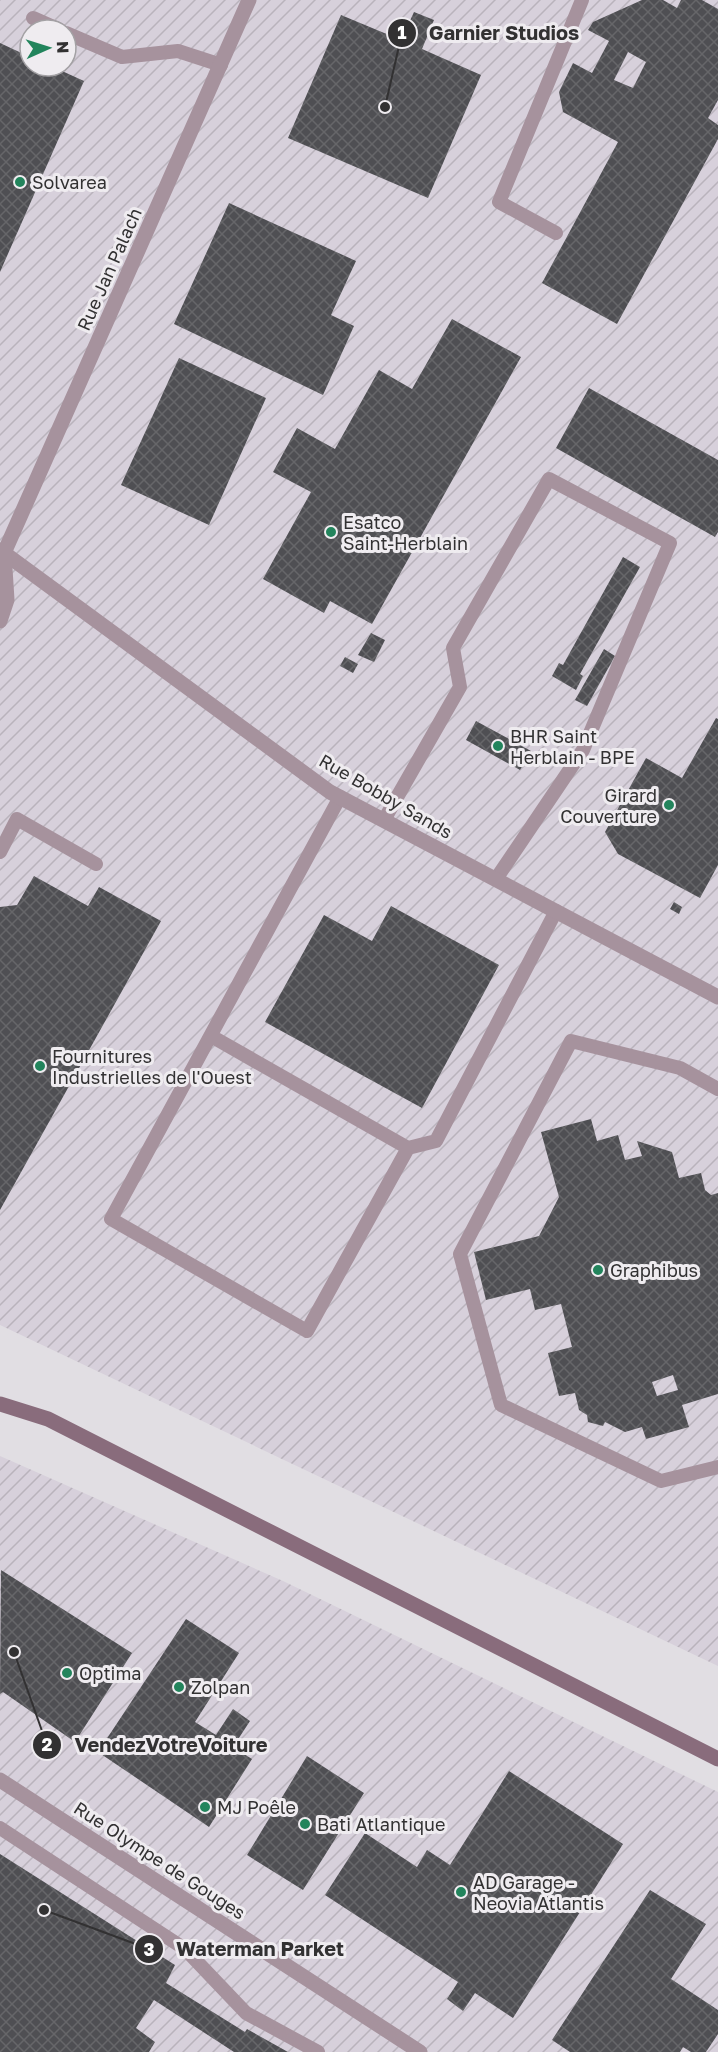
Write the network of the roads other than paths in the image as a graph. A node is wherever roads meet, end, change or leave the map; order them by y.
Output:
1 (249, 0) edge
2 (582, 0) edge
3 (78, 38) edge
4 (220, 65) junction
5 (556, 233) dead end
6 (2, 553) edge
7 (0, 621) edge
8 (340, 797) junction
9 (384, 820) junction
10 (1, 848) edge
11 (96, 864) dead end
12 (496, 879) junction
13 (556, 911) junction
14 (718, 997) edge
15 (211, 1036) junction
16 (718, 1089) edge
17 (408, 1148) junction
18 (0, 1404) edge
19 (718, 1467) edge
20 (718, 1759) edge
21 (0, 1780) edge
22 (0, 1828) edge
23 (318, 2052) edge
24 (420, 2052) edge

1 - 4 street, Rue Jan Palach
2 - 5 lane
3 - 4 lane
4 - 6 street, Rue Jan Palach
6 - 7 street, Rue Jan Palach
6 - 8 street, Rue Bobby Sands
8 - 9 street, Rue Bobby Sands
8 - 15 lane
9 - 12 street, Rue Bobby Sands
9 - 12 lane
10 - 11 lane
12 - 13 street, Rue Bobby Sands
13 - 14 street, Rue Bobby Sands
13 - 17 lane
15 - 17 lane
15 - 17 lane
16 - 19 lane
18 - 20 main road
21 - 24 street, Rue Olympe de Gouges
22 - 23 lane

